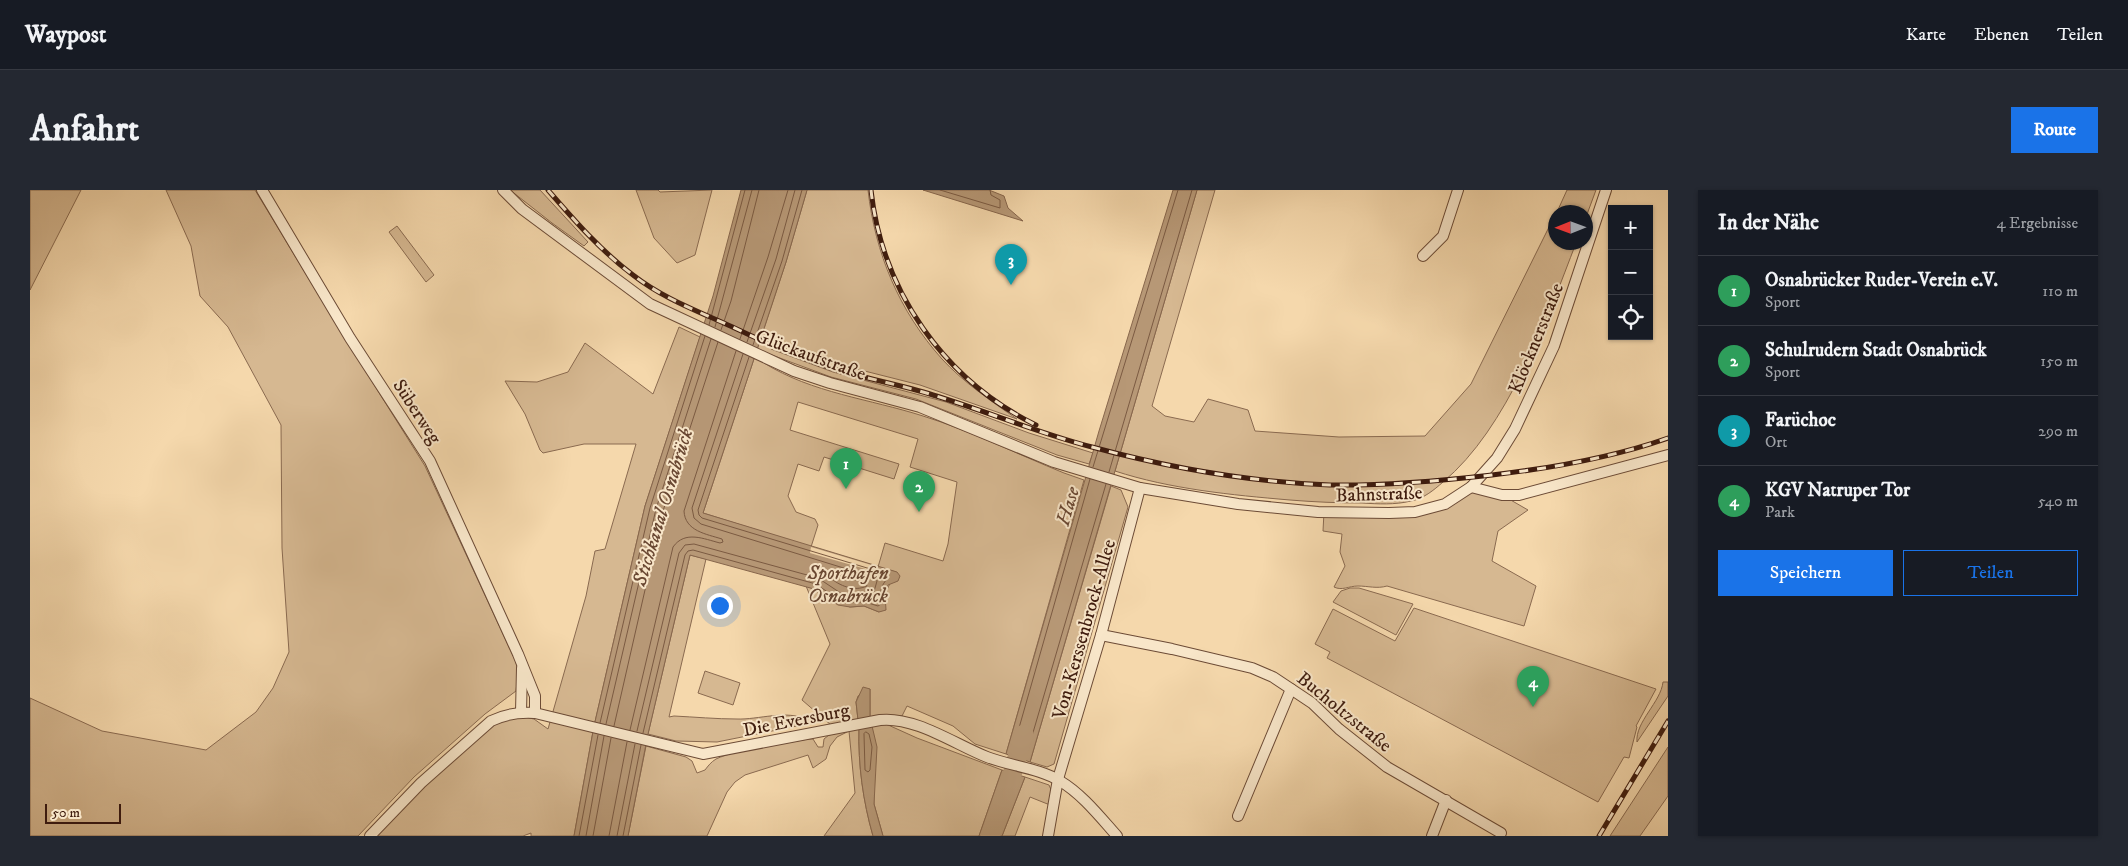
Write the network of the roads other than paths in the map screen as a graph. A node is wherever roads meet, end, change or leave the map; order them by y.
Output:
1 (262, 190) edge
2 (503, 190) edge
3 (1458, 190) edge
4 (1606, 190) edge
5 (1423, 256) dead end
6 (1668, 455) edge
7 (1471, 487) junction
8 (1140, 488) junction
9 (1101, 635) junction
10 (522, 664) junction
11 (1292, 689) junction
12 (521, 712) junction
13 (535, 713) junction
14 (1058, 779) junction
15 (1446, 800) junction
16 (1238, 816) dead end
17 (1501, 833) dead end
18 (370, 836) edge
19 (1048, 836) edge
20 (1118, 836) edge
21 (1432, 836) edge

1 - 10 street, Süberweg
2 - 8 street, Glückaufstraße
3 - 5 street
4 - 7 street, Klöcknerstraße
6 - 7 street
7 - 8 street, Bahnstraße
8 - 9 street, Von-Kerssenbrock-Allee
9 - 11 street, Bucholtzstraße
9 - 14 street, Von-Kerssenbrock-Allee
10 - 12 street, Süberweg
10 - 13 street, Süberweg
11 - 15 street, Bucholtzstraße
11 - 16 street
12 - 13 street
12 - 18 street
13 - 14 street, Die Eversburg
14 - 19 street
14 - 20 street, Die Eversburg
15 - 17 street, Bucholtzstraße
15 - 21 street

